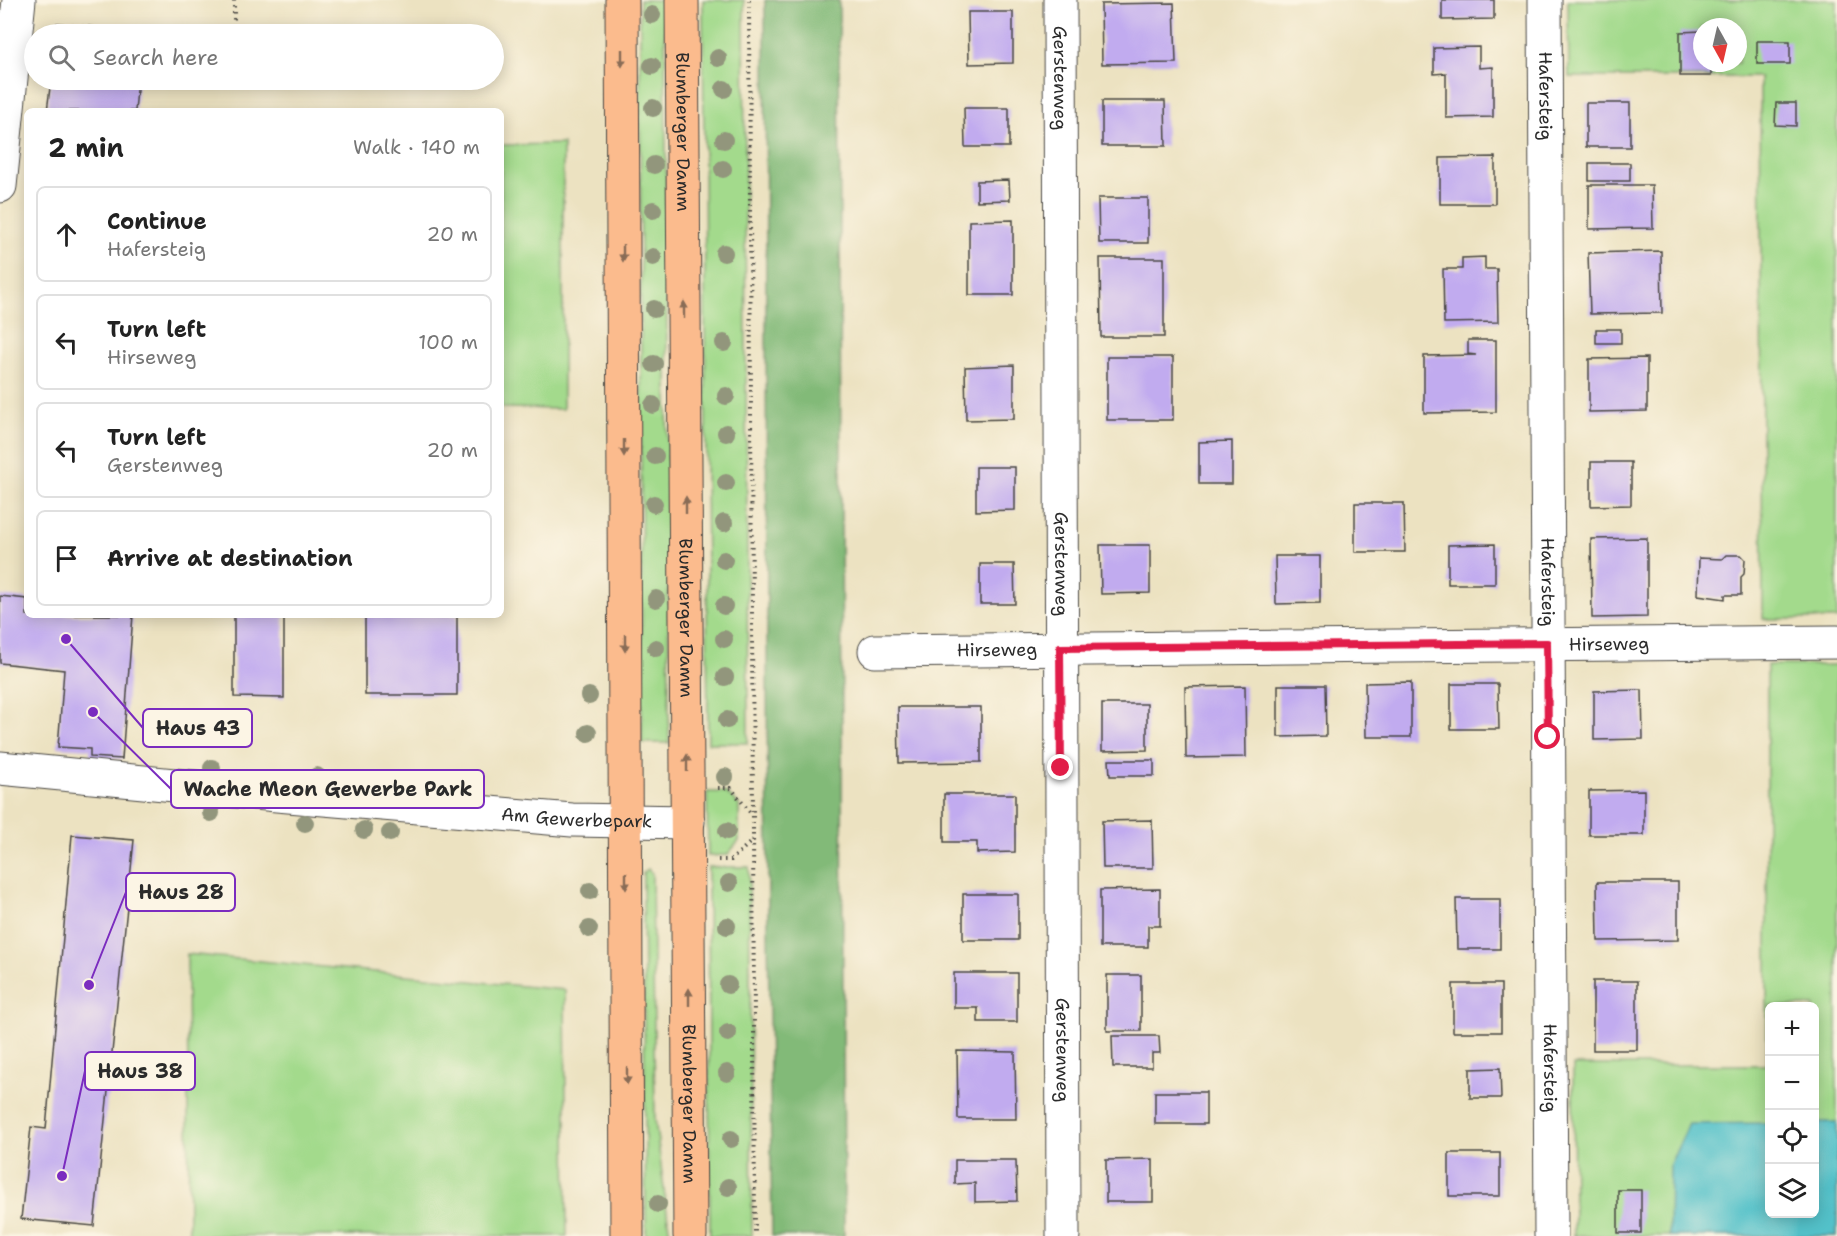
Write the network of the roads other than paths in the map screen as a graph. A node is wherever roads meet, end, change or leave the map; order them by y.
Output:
1 (19, 0) edge
2 (622, 0) edge
3 (682, 0) edge
4 (1060, 0) edge
5 (1545, 0) edge
6 (0, 186) edge
7 (1837, 642) edge
8 (1547, 643) junction
9 (1060, 648) junction
10 (875, 651) dead end
11 (0, 768) edge
12 (625, 822) junction
13 (688, 822) junction
14 (627, 1236) edge
15 (690, 1236) edge
16 (1063, 1236) edge
17 (1551, 1236) edge

1 - 6 street
2 -> 12 main road
13 -> 3 main road, Blumberger Damm
4 - 9 street, Gerstenweg
5 - 8 street, Hafersteig
7 - 8 street, Hirseweg
8 - 9 street, Hirseweg
8 - 17 street, Hafersteig
9 - 10 street, Hirseweg
9 - 16 street, Gerstenweg
11 - 12 street, Am Gewerbepark
12 - 13 street, Am Gewerbepark
12 -> 14 main road
15 -> 13 main road, Blumberger Damm

